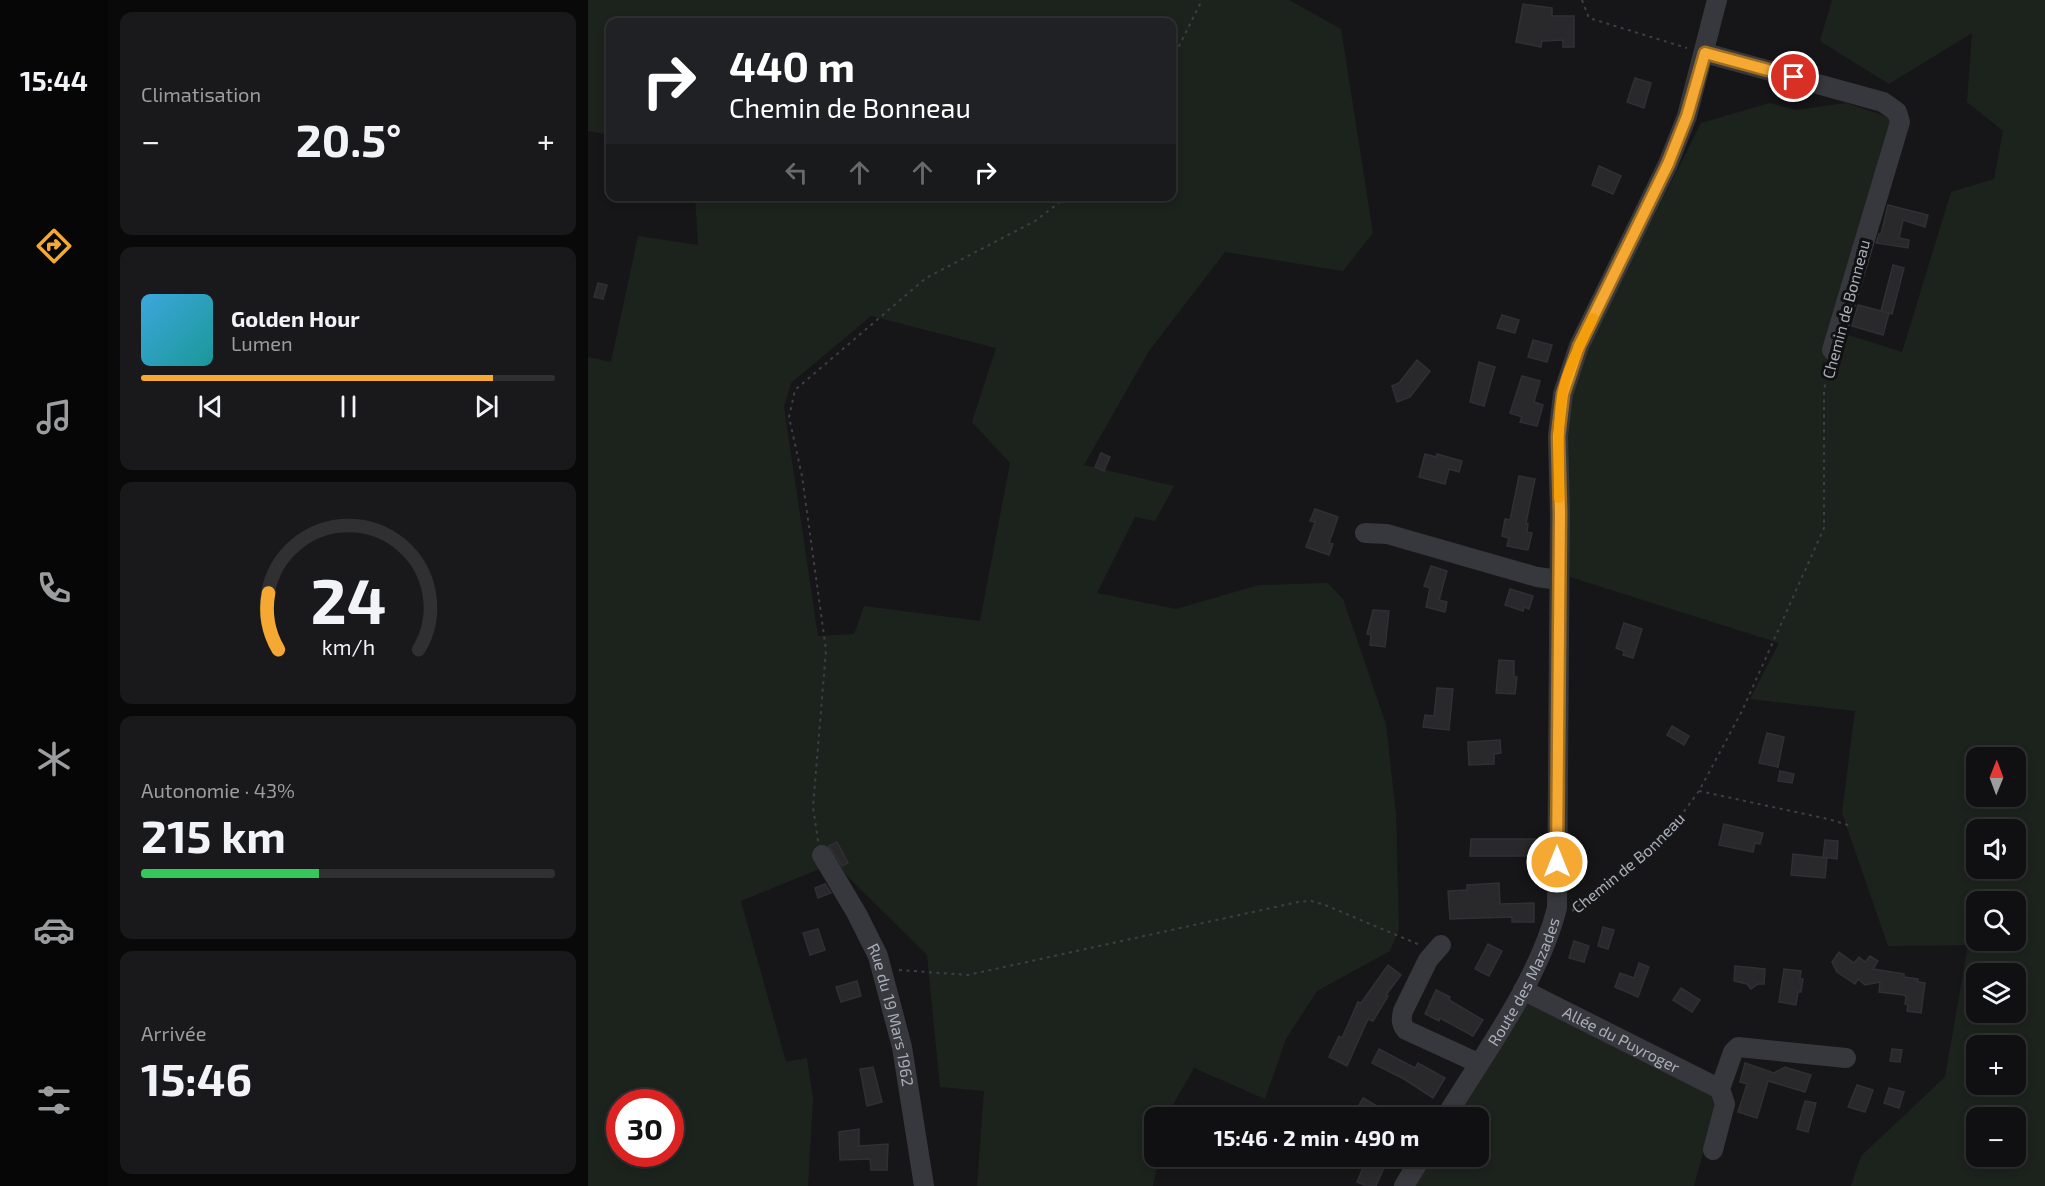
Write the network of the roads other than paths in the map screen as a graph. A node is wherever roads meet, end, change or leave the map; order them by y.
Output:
1 (1717, 0) edge
2 (1705, 53) junction
3 (1832, 350) road end
4 (1365, 533) dead end
5 (1559, 580) junction
6 (822, 855) road end
7 (1438, 948) road end
8 (1523, 990) junction
9 (1846, 1058) dead end
10 (1478, 1063) junction
11 (1720, 1089) junction
12 (1452, 1107) edge
13 (1713, 1150) dead end
14 (1415, 1167) edge
15 (924, 1186) edge
16 (1404, 1186) edge

1 - 2 street, Route des Mazades
2 - 3 street, Chemin de Bonneau
2 - 5 street, Route des Mazades
4 - 5 street
5 - 8 street, Route des Mazades
6 - 15 street, Rue du 19 Mars 1962
7 - 10 street
8 - 10 street, Route des Mazades
8 - 11 street, Allée du Puyroger
9 - 11 street
10 - 12 street, Route des Mazades
11 - 13 street
14 - 16 street

